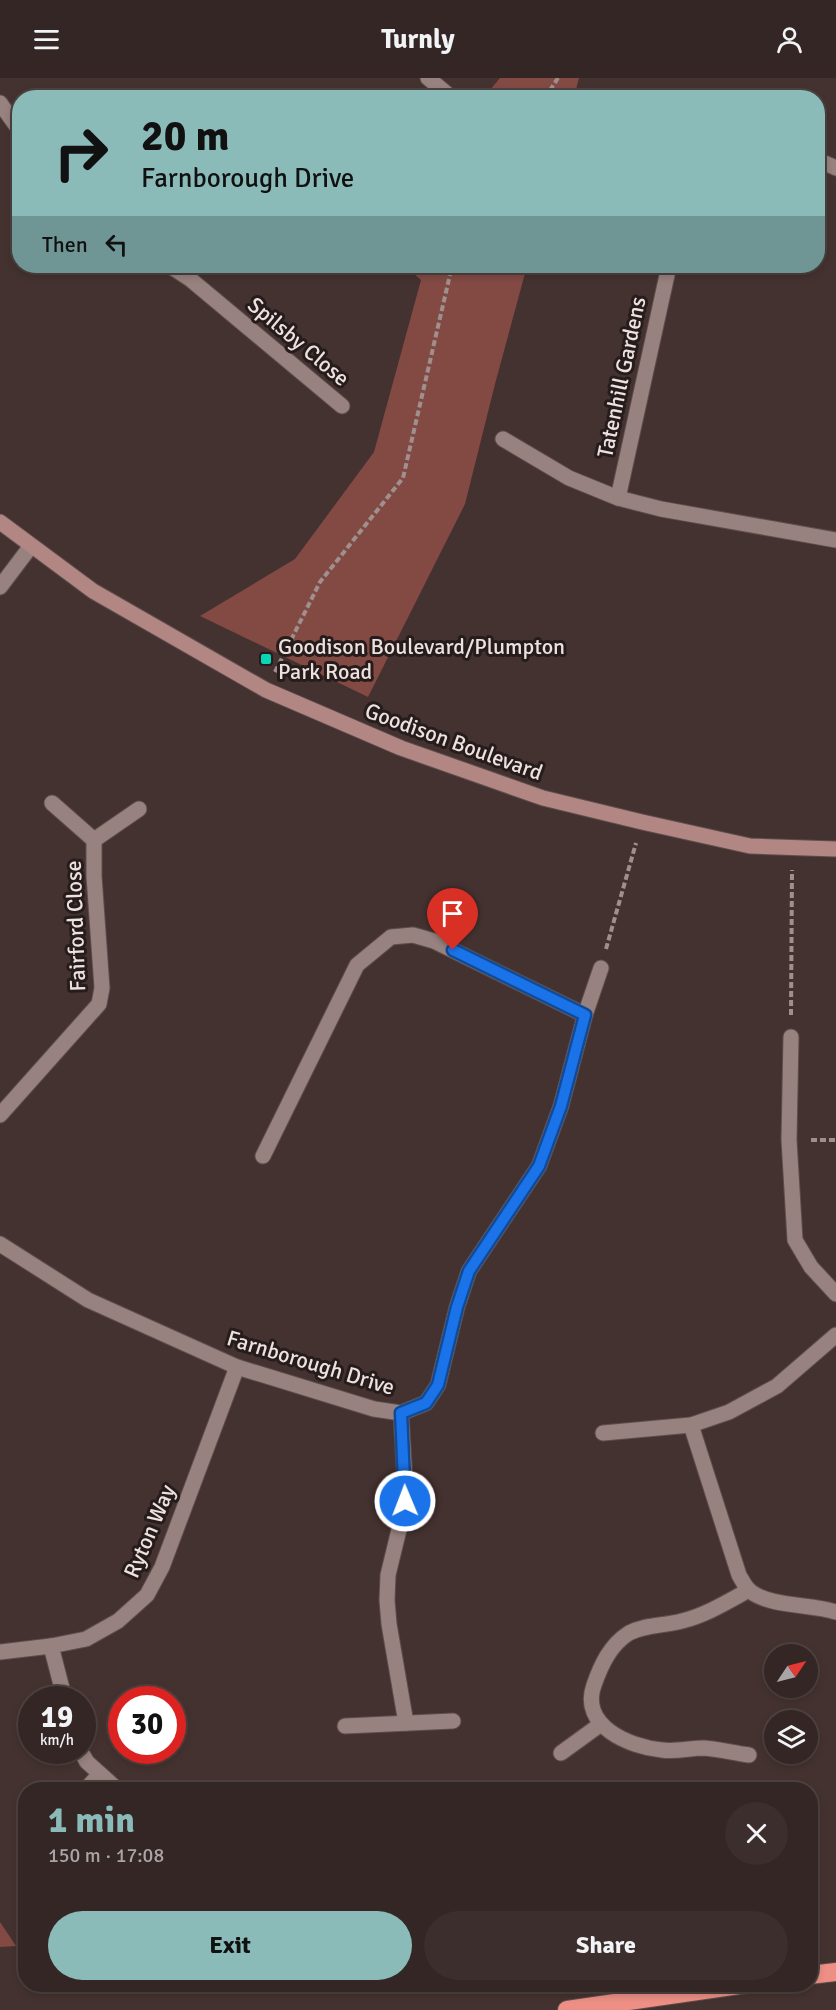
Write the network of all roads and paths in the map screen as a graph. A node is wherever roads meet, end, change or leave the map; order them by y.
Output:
1 (428, 78) edge
2 (442, 90) edge
3 (0, 103) edge
4 (12, 120) edge
5 (181, 273) edge
6 (450, 273) edge
7 (667, 273) edge
8 (342, 406) dead end
9 (503, 439) dead end
10 (618, 498) junction
11 (0, 522) edge
12 (836, 540) edge
13 (31, 546) junction
14 (0, 587) edge
15 (266, 690) junction
16 (52, 803) dead end
17 (139, 809) dead end
18 (642, 822) junction
19 (94, 840) junction
20 (792, 847) junction
21 (836, 849) edge
22 (601, 968) joint
23 (585, 1015) junction
24 (791, 1037) joint
25 (0, 1115) edge
26 (263, 1156) dead end
27 (0, 1244) edge
28 (836, 1294) edge
29 (836, 1335) edge
30 (237, 1367) junction
31 (401, 1413) junction
32 (692, 1425) junction
33 (603, 1433) dead end
34 (749, 1590) junction
35 (836, 1612) edge
36 (51, 1646) junction
37 (0, 1652) edge
38 (61, 1686) edge
39 (453, 1721) dead end
40 (406, 1723) junction
41 (600, 1724) junction
42 (345, 1726) dead end
43 (561, 1753) dead end
44 (749, 1755) dead end
45 (89, 1764) edge
46 (100, 1774) junction
47 (92, 1782) edge
48 (109, 1782) edge
49 (836, 1972) edge
50 (818, 1974) edge
51 (691, 1992) edge
52 (567, 2010) edge

1 - 2 street
3 - 4 street
5 - 8 street, Spilsby Close
6 - 15 path
7 - 10 street, Tatenhill Gardens
9 - 10 street, Tatenhill Gardens
10 - 12 street, Tatenhill Gardens
11 - 13 street, Goodison Boulevard
13 - 14 street
13 - 15 street, Goodison Boulevard
15 - 18 street, Goodison Boulevard
16 - 19 street, Fairford Close
17 - 19 street, Fairford Close
18 - 20 street, Goodison Boulevard
18 - 22 path
19 - 25 street, Fairford Close
20 - 21 street, Goodison Boulevard
20 - 24 path
22 - 23 street, Farnborough Drive
23 - 26 street
23 - 31 street, Farnborough Drive
24 - 28 street
27 - 30 street, Farnborough Drive
29 - 32 street
30 - 31 street, Farnborough Drive
30 - 36 street, Ryton Way
31 - 40 street
32 - 33 street
32 - 34 street
34 - 35 street
34 - 41 street
36 - 37 street, Ryton Way
36 - 38 street
39 - 40 street
40 - 42 street
41 - 43 street
41 - 44 street
45 - 46 street
46 - 47 street
46 - 48 street
49 - 50 highway
51 - 52 highway

